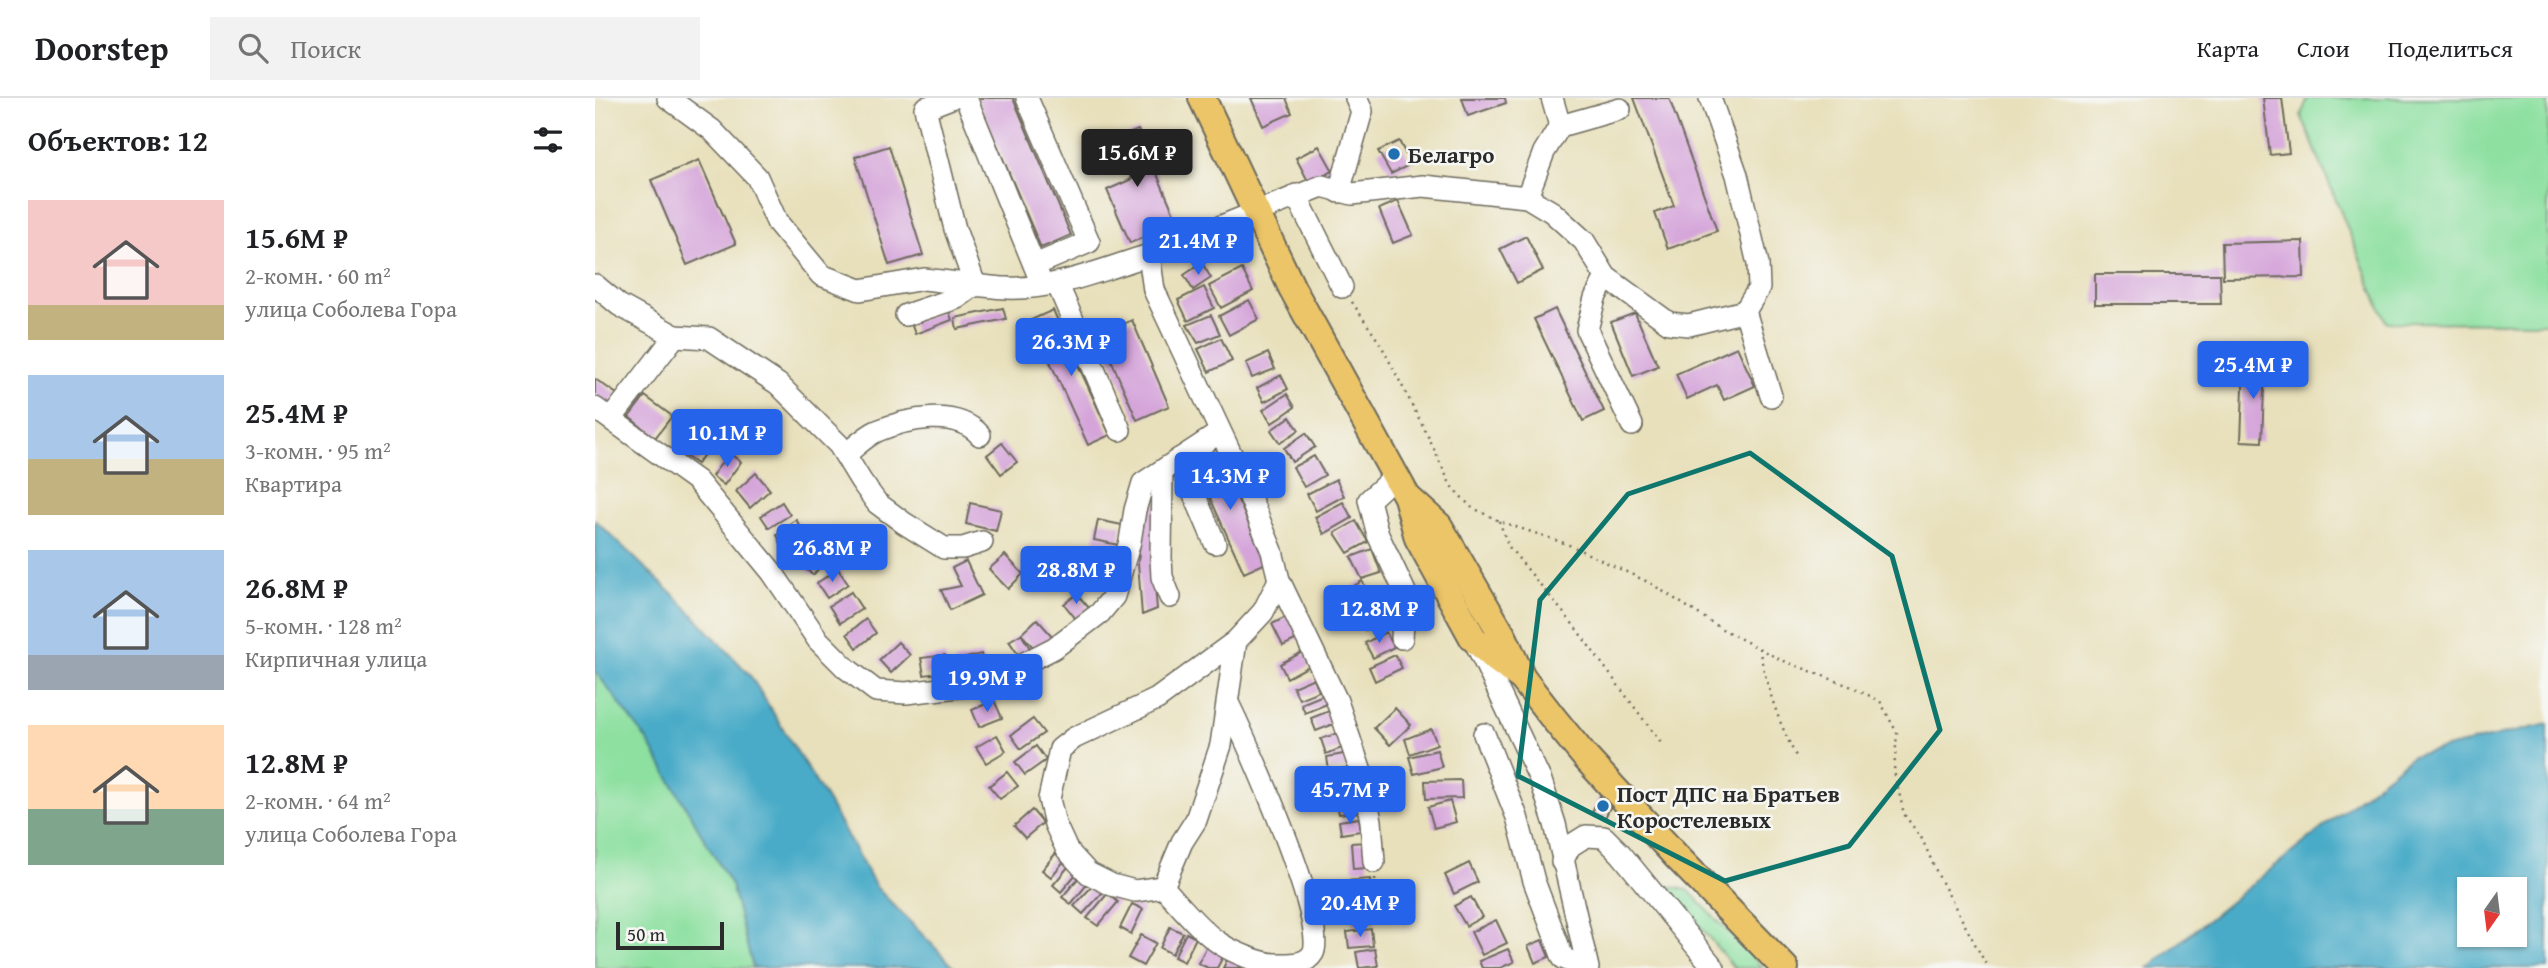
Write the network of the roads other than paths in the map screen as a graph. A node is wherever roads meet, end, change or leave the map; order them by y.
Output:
1 (668, 98) edge
2 (951, 98) edge
3 (966, 98) edge
4 (1027, 98) edge
5 (1202, 98) edge
6 (1356, 98) edge
7 (1552, 98) edge
8 (1710, 98) edge
9 (1620, 110) dead end
10 (1560, 126) junction
11 (1339, 192) junction
12 (1296, 195) junction
13 (1527, 197) junction
14 (1254, 211) junction
15 (1149, 255) junction
16 (1035, 265) junction
17 (1606, 277) junction
18 (1049, 284) junction
19 (595, 285) edge
20 (975, 285) junction
21 (1342, 287) road end
22 (1745, 311) junction
23 (906, 315) dead end
24 (675, 336) junction
25 (1772, 396) dead end
26 (603, 413) edge
27 (1632, 425) dead end
28 (1120, 430) dead end
29 (1219, 433) junction
30 (980, 435) dead end
31 (846, 454) junction
32 (1170, 465) junction
33 (1401, 486) junction
34 (982, 542) dead end
35 (1215, 543) dead end
36 (1279, 580) junction
37 (1171, 597) dead end
38 (1402, 638) dead end
39 (1473, 638) junction
40 (1236, 641) junction
41 (1522, 678) junction
42 (1228, 703) junction
43 (1485, 734) dead end
44 (1374, 862) road end
45 (1562, 862) junction
46 (1163, 887) junction
47 (1587, 965) edge
48 (1714, 968) edge
49 (1785, 968) edge

1 - 20 street
2 - 20 street
3 - 16 street
4 - 16 street
5 - 14 main road
6 - 11 street
7 - 10 street
8 - 22 street
9 - 10 street
10 - 13 street
11 - 12 street
11 - 13 street
12 - 14 street
12 - 21 street
13 - 17 street
14 - 15 street
14 - 33 main road
15 - 18 street
15 - 29 street
16 - 18 street
17 - 22 street
17 - 27 street
18 - 20 street
18 - 28 street
19 - 24 street
20 - 23 street
22 - 25 street
24 - 26 street
24 - 31 street
26 - 32 street
29 - 32 street
29 - 36 street
30 - 31 street
31 - 34 street
32 - 35 street
32 - 37 street
33 - 38 street
33 - 39 main road
33 - 41 main road
36 - 40 street
36 - 44 street
39 - 41 main road
39 - 45 street
40 - 42 street
40 - 46 street
41 - 49 main road
42 - 46 street
42 - 46 street
43 - 47 street
45 - 47 street
45 - 48 street

